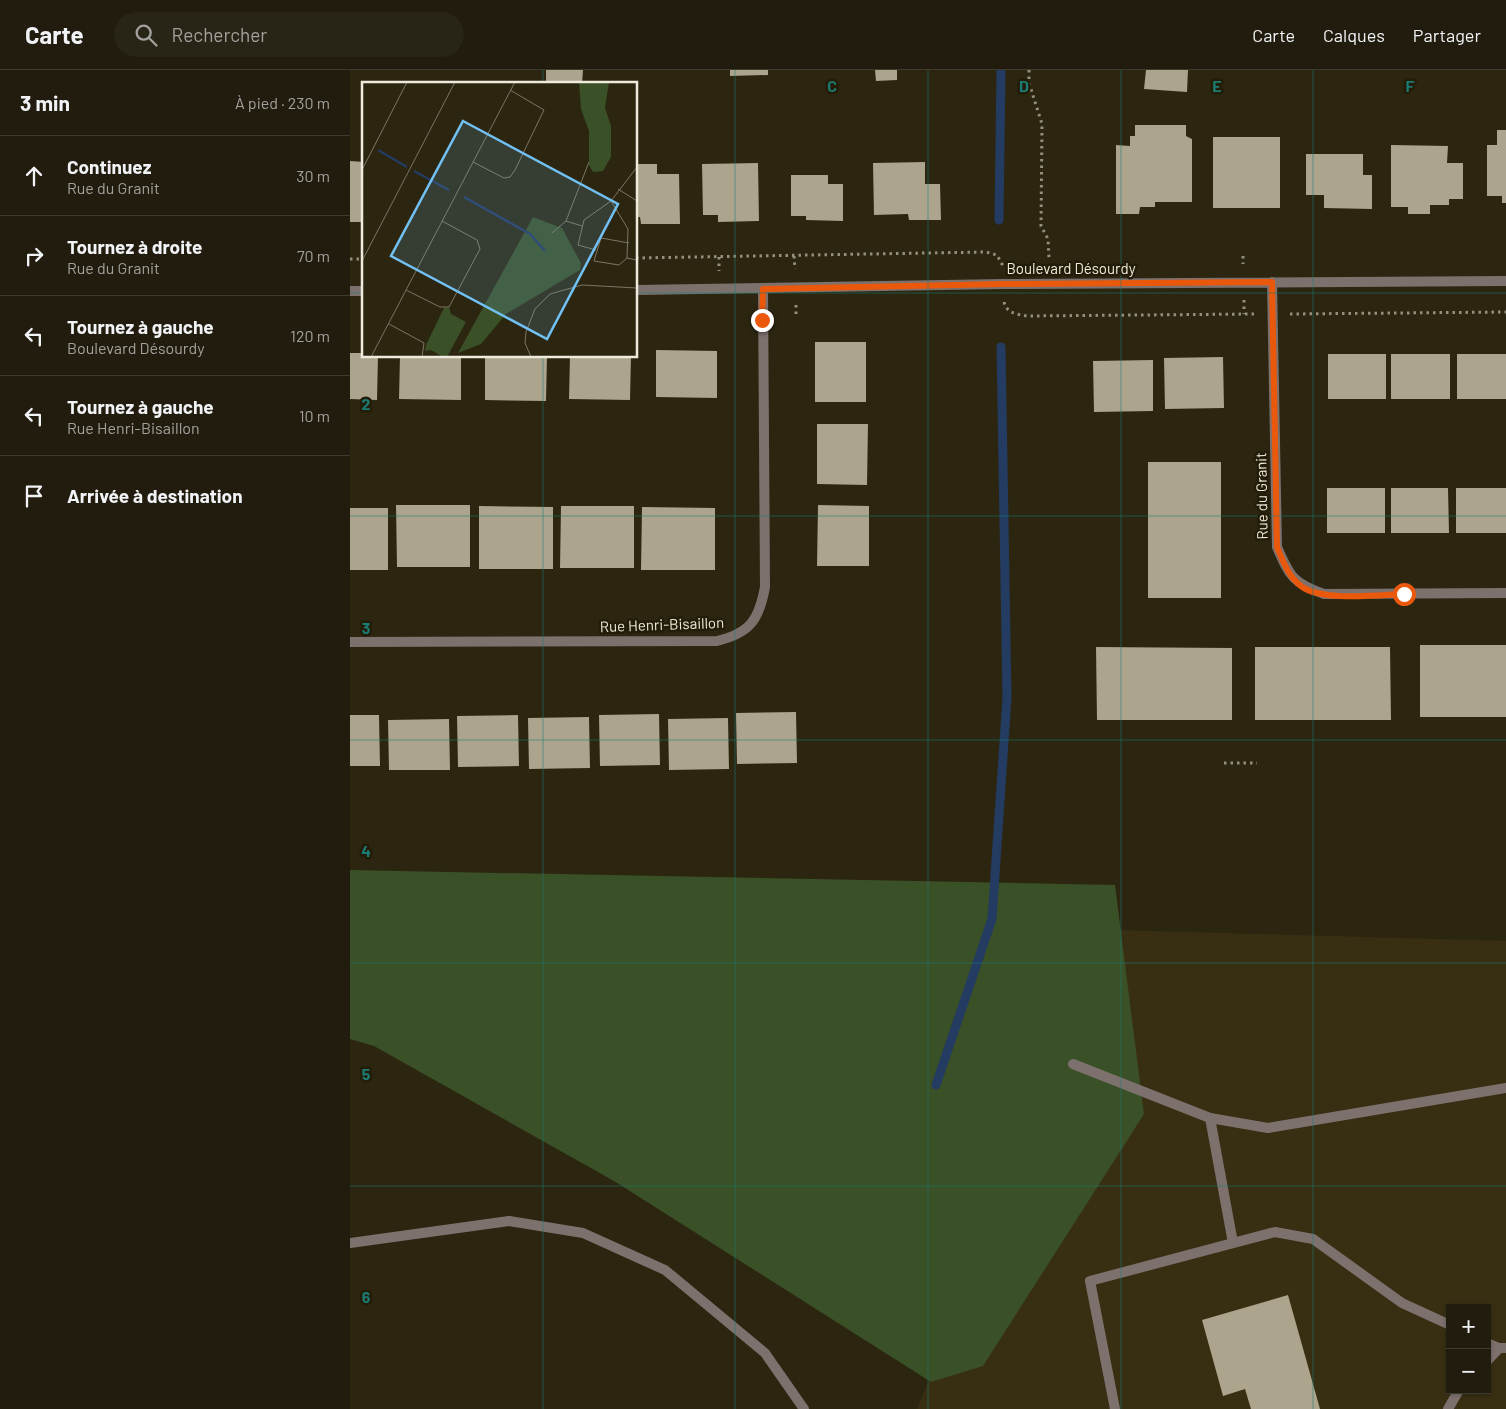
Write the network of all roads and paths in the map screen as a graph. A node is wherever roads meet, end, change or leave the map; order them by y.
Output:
1 (1029, 70) edge
2 (638, 258) edge
3 (1049, 258) dead end
4 (1003, 267) dead end
5 (1506, 281) edge
6 (1272, 282) junction
7 (763, 289) junction
8 (638, 290) edge
9 (1004, 300) dead end
10 (1506, 312) edge
11 (1244, 314) dead end
12 (1299, 314) dead end
13 (1506, 593) edge
14 (350, 642) edge
15 (1224, 763) dead end
16 (1257, 763) dead end
17 (1073, 1064) dead end
18 (1506, 1088) edge
19 (1210, 1118) junction
20 (350, 1243) edge
21 (1233, 1243) junction
22 (1446, 1323) edge
23 (1491, 1344) edge
24 (1503, 1348) edge
25 (1491, 1358) edge
26 (1457, 1394) edge
27 (804, 1409) edge
28 (1115, 1409) edge
29 (1448, 1409) edge

1 - 3 path
2 - 4 path
5 - 6 street, Boulevard Désourdy
6 - 7 street, Boulevard Désourdy
6 - 13 street, Rue du Granit
7 - 8 street, Boulevard Désourdy
7 - 14 street, Rue Henri-Bisaillon
9 - 11 path
10 - 12 path
15 - 16 path
17 - 19 street
18 - 19 street
19 - 21 street
20 - 27 street
21 - 22 street
21 - 28 street
23 - 24 street
24 - 25 street
26 - 29 street

